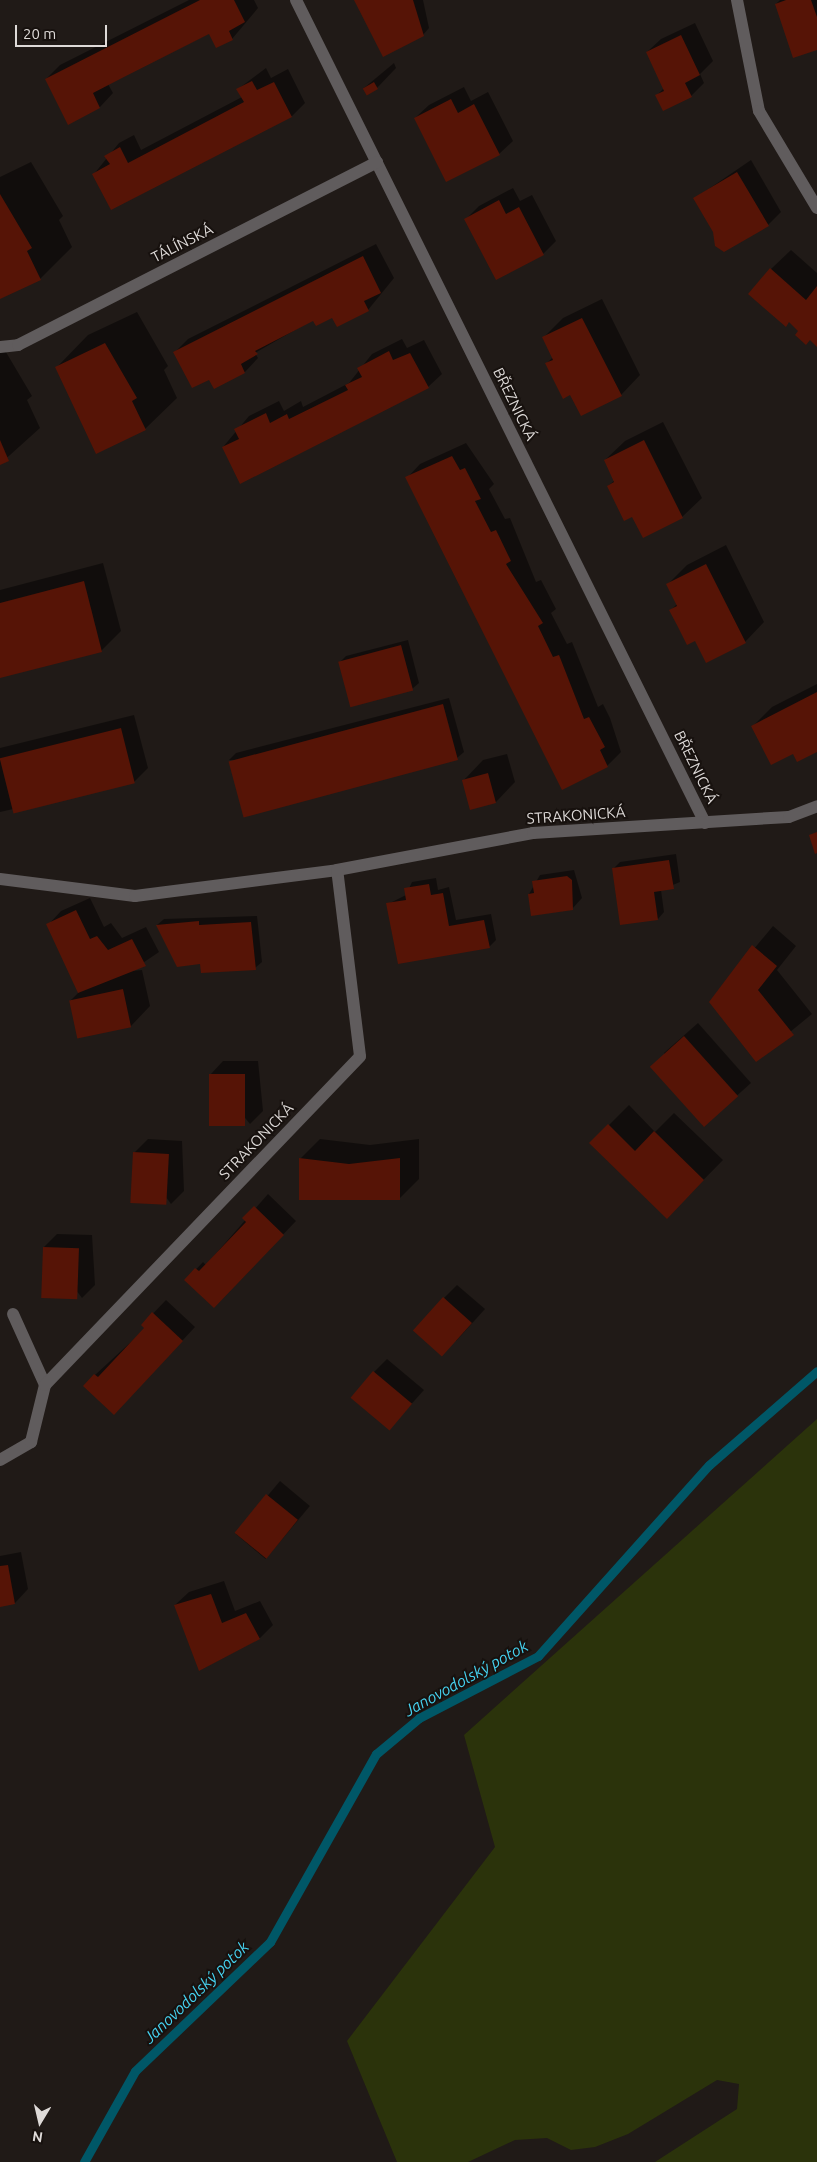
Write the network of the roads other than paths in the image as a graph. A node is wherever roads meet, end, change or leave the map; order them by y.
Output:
1 (296, 0) edge
2 (737, 0) edge
3 (377, 162) junction
4 (817, 208) edge
5 (0, 347) edge
6 (817, 806) edge
7 (705, 823) junction
8 (337, 870) junction
9 (0, 879) edge
10 (13, 1314) dead end
11 (45, 1385) junction
12 (0, 1460) edge

1 - 3 street, BŘEZNICKÁ
2 - 4 street
3 - 5 street, TÁLÍNSKÁ
3 - 7 street, BŘEZNICKÁ
6 - 7 street, STRAKONICKÁ
7 - 8 street, STRAKONICKÁ
8 - 9 street, STRAKONICKÁ
8 - 11 street, STRAKONICKÁ
10 - 11 street
11 - 12 street, STRAKONICKÁ

